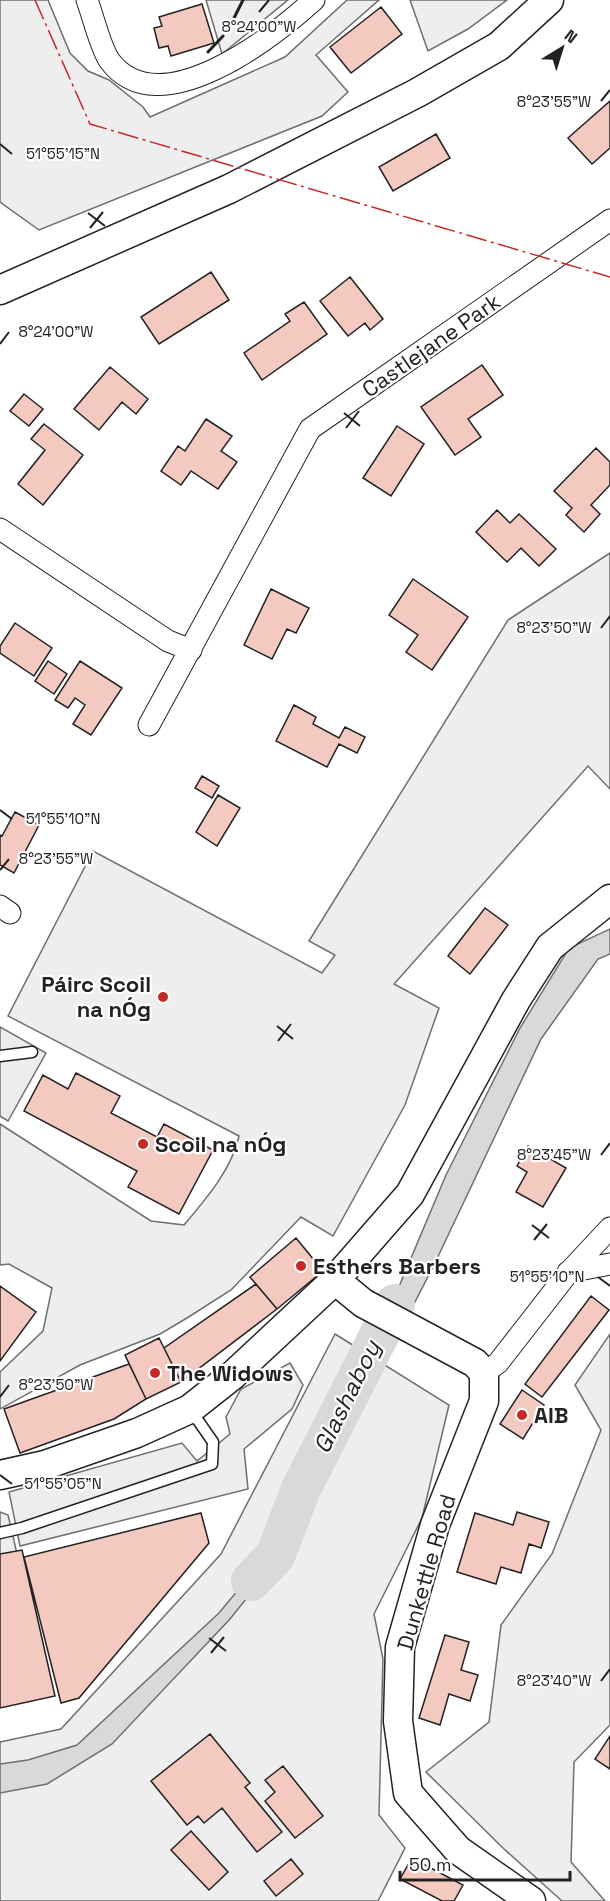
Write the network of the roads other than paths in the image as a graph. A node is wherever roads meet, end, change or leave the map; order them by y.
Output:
1 (87, 0) edge
2 (314, 0) edge
3 (549, 0) edge
4 (610, 220) edge
5 (0, 290) edge
6 (0, 529) edge
7 (191, 650) junction
8 (149, 724) dead end
9 (610, 899) edge
10 (32, 1052) dead end
11 (0, 1056) edge
12 (610, 1228) edge
13 (610, 1264) edge
14 (568, 1272) junction
15 (334, 1280) junction
16 (480, 1368) junction
17 (190, 1409) junction
18 (0, 1475) edge
19 (0, 1533) edge
20 (518, 1897) edge

1 - 2 street
3 - 5 street
4 - 7 street, Castlejane Park
6 - 7 street
7 - 8 street, Castlejane Park
9 - 15 street
10 - 11 lane
12 - 14 street
13 - 14 street
14 - 16 street
15 - 16 street
15 - 17 street
16 - 20 street, Dunkettle Road
17 - 18 street
17 - 19 lane

